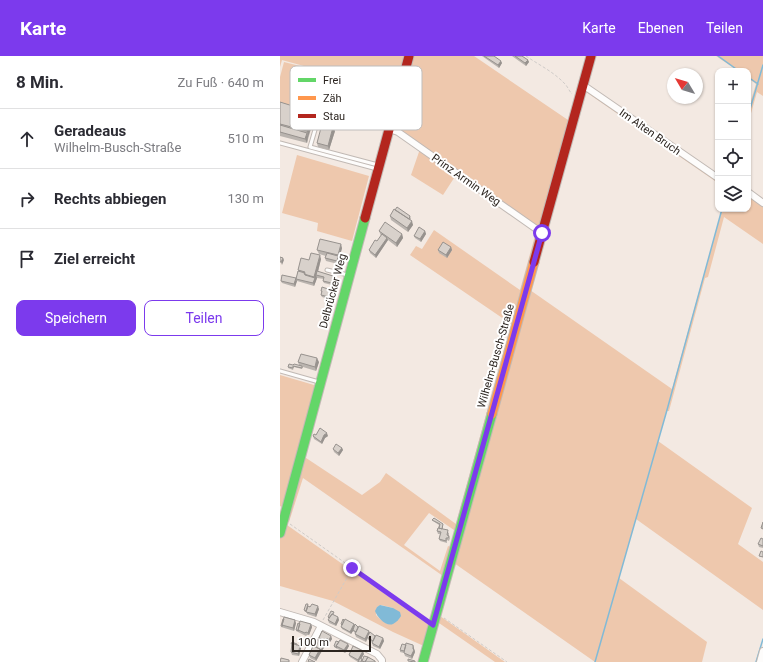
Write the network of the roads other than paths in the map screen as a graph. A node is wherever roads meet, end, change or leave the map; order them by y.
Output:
1 (409, 56) edge
2 (591, 56) edge
3 (406, 66) edge
4 (583, 85) junction
5 (315, 130) edge
6 (389, 130) joint
7 (280, 143) edge
8 (379, 168) junction
9 (715, 176) edge
10 (751, 194) edge
11 (763, 203) edge
12 (542, 233) junction
13 (326, 270) dead end
14 (349, 275) junction
15 (280, 371) edge
16 (321, 382) junction
17 (280, 532) edge
18 (280, 612) edge
19 (320, 626) junction
20 (763, 651) edge
21 (302, 662) edge
22 (382, 662) edge
23 (423, 662) edge
24 (760, 662) edge

1 - 3 street, Delbrücker Weg
2 - 4 street, Wilhelm-Busch-Straße
4 - 9 street, Im Alten Bruch
4 - 12 street, Wilhelm-Busch-Straße
5 - 8 lane
6 - 8 street, Delbrücker Weg
6 - 12 street, Prinz Armin Weg
7 - 8 lane
8 - 14 street, Delbrücker Weg
10 - 11 street
12 - 23 street, Wilhelm-Busch-Straße
13 - 14 lane
14 - 16 street, Delbrücker Weg
15 - 16 lane
16 - 17 street, Delbrücker Weg
18 - 19 street
19 - 21 street
19 - 22 street
20 - 24 street

